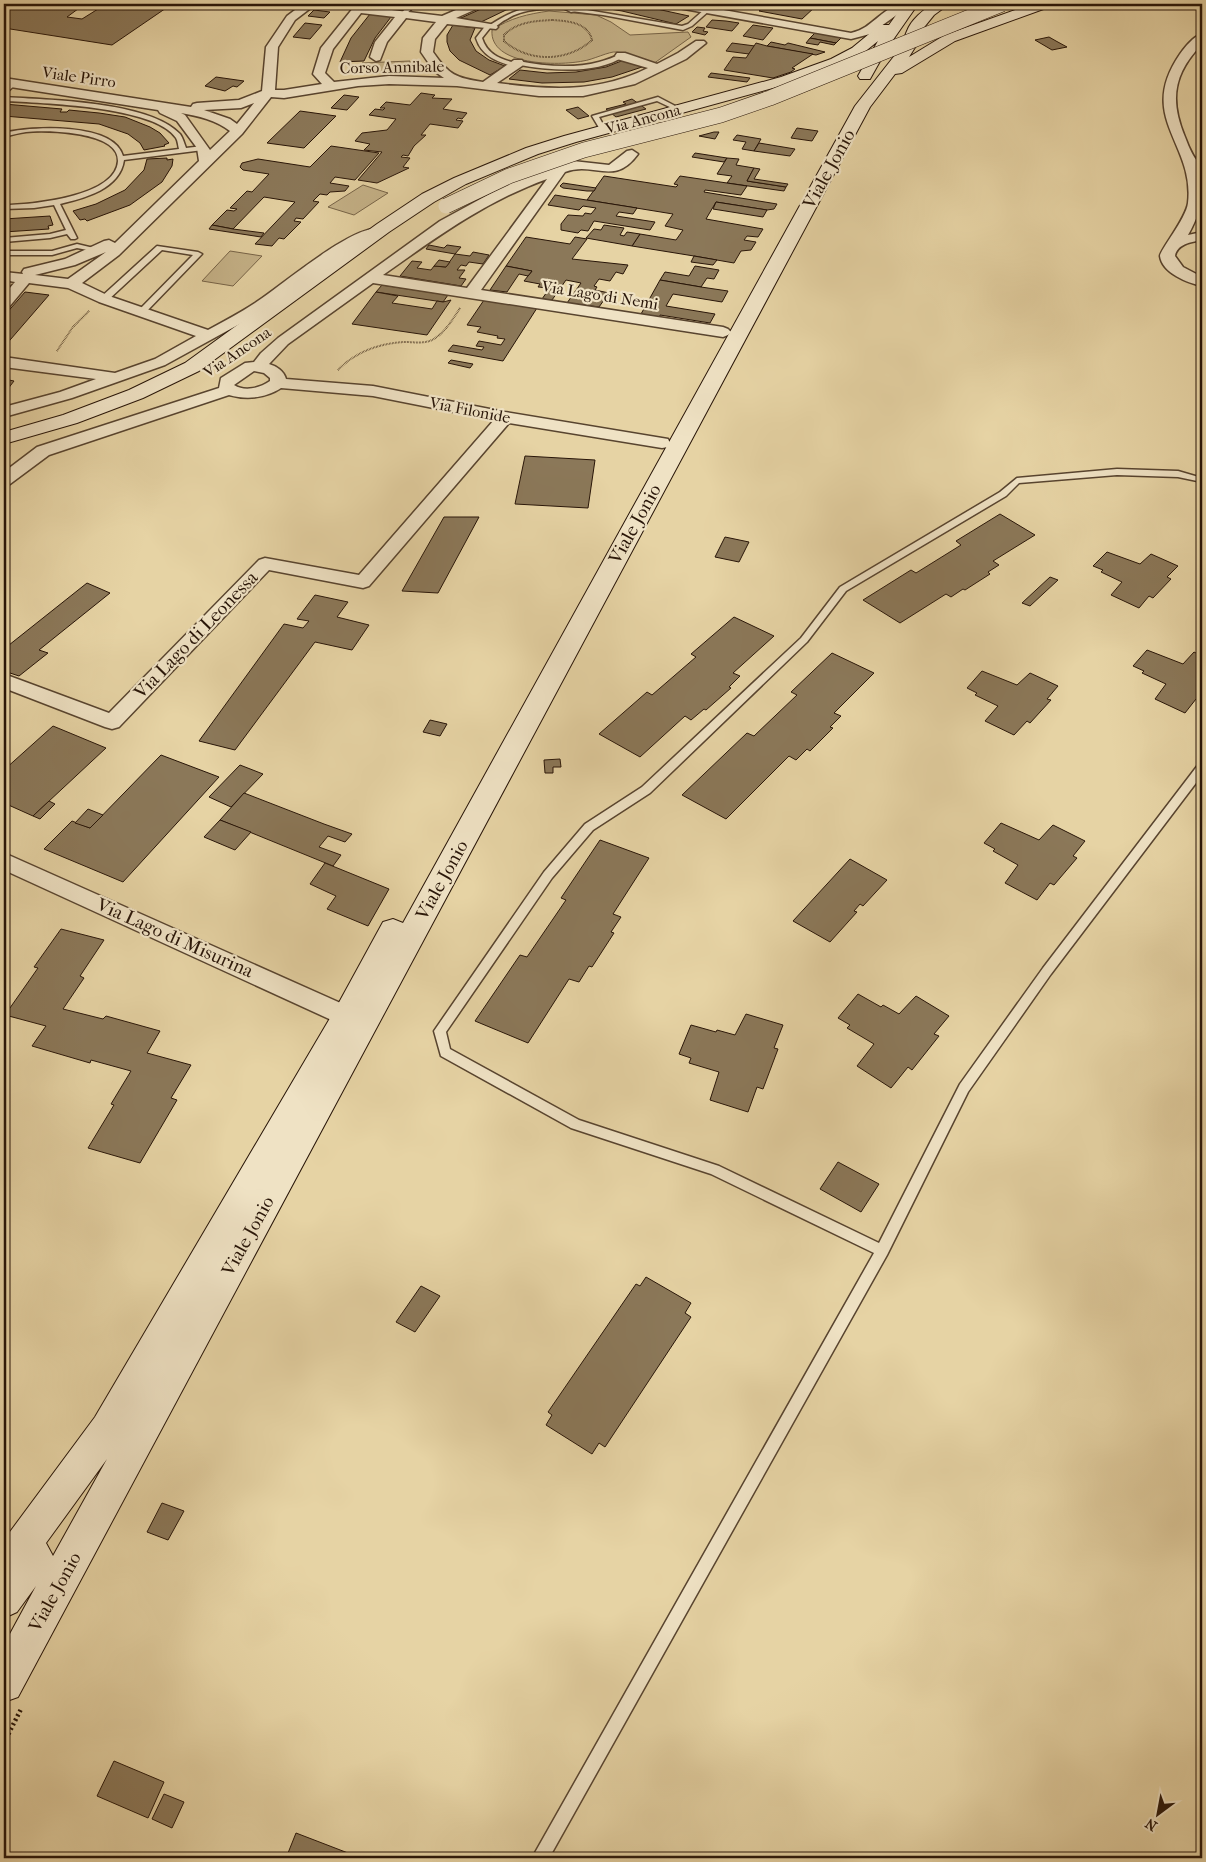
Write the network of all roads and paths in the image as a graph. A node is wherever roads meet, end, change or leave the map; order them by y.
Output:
1 (310, 4) edge
2 (414, 4) edge
3 (479, 4) edge
4 (673, 4) edge
5 (942, 4) edge
6 (1002, 4) edge
7 (1044, 4) edge
8 (361, 6) edge
9 (573, 7) edge
10 (907, 7) edge
11 (707, 10) junction
12 (403, 14) junction
13 (445, 19) junction
14 (578, 24) joint
15 (490, 27) junction
16 (1202, 37) edge
17 (700, 43) dead end
18 (621, 56) joint
19 (376, 57) dead end
20 (517, 64) junction
21 (659, 68) junction
22 (271, 75) junction
23 (285, 77) dead end
24 (882, 79) junction
25 (303, 80) dead end
26 (457, 82) junction
27 (8, 83) edge
28 (330, 85) junction
29 (485, 86) junction
30 (4, 93) edge
31 (268, 93) junction
32 (4, 99) edge
33 (149, 104) junction
34 (252, 114) junction
35 (181, 118) junction
36 (4, 127) edge
37 (30, 130) junction
38 (238, 131) junction
39 (4, 135) edge
40 (183, 150) junction
41 (204, 154) junction
42 (632, 154) dead end
43 (122, 158) junction
44 (1191, 163) junction
45 (561, 169) junction
46 (1202, 175) edge
47 (57, 204) junction
48 (4, 207) edge
49 (135, 228) junction
50 (383, 228) junction
51 (70, 231) junction
52 (1202, 236) edge
53 (4, 240) edge
54 (1176, 242) junction
55 (77, 246) junction
56 (98, 250) junction
57 (4, 253) edge
58 (4, 272) edge
59 (4, 276) edge
60 (371, 278) junction
61 (25, 279) junction
62 (1199, 282) edge
63 (71, 284) junction
64 (472, 292) junction
65 (104, 299) junction
66 (4, 304) edge
67 (142, 311) junction
68 (284, 321) junction
69 (723, 332) junction
70 (209, 334) junction
71 (283, 342) junction
72 (4, 362) edge
73 (259, 367) junction
74 (50, 368) junction
75 (120, 378) junction
76 (278, 383) junction
77 (328, 388) junction
78 (230, 389) junction
79 (4, 412) edge
80 (506, 417) junction
81 (4, 438) edge
82 (662, 443) junction
83 (4, 451) edge
84 (4, 480) edge
85 (1202, 480) edge
86 (4, 681) edge
87 (1202, 768) edge
88 (4, 861) edge
89 (346, 1016) junction
90 (882, 1252) junction
91 (106, 1429) junction
92 (4, 1571) edge
93 (4, 1599) edge
94 (4, 1683) edge
95 (540, 1858) edge

1 - 22 street
2 - 12 lane
3 - 13 street, Corso Annibale
4 - 11 street
5 - 24 main road, Viale Jonio
6 - 68 main road, Via Ancona, bridge
7 - 24 main road, Viale Jonio
8 - 12 street
8 - 28 street
9 - 11 lane
9 - 15 lane
10 - 11 street
10 - 50 main road, Via Ancona
10 - 69 main road, Viale Jonio
12 - 13 street
12 - 19 street
13 - 15 street
13 - 26 street, Corso Annibale
14 - 14 path
15 - 20 lane
16 - 44 street
17 - 21 street
18 - 20 lane
18 - 21 street
20 - 29 street
21 - 29 street
22 - 23 street
22 - 31 street
24 - 94 main road, Viale Jonio
25 - 28 street, Corso Annibale
26 - 28 street, Corso Annibale
26 - 29 street
27 - 30 lane
27 - 33 street, Viale Pirro
28 - 31 street, Corso Annibale
28 - 34 street, Corso Annibale
31 - 33 street, Viale Pirro
31 - 34 street
32 - 40 lane
33 - 35 street, Viale Pirro
33 - 38 street, Viale Pirro
34 - 38 street
35 - 38 street, Viale Pirro
35 - 41 street
36 - 37 lane
37 - 39 lane
37 - 43 lane
38 - 41 street
40 - 41 lane
40 - 43 lane
41 - 49 street
42 - 45 street
43 - 47 lane
44 - 46 street
44 - 54 street
45 - 60 street
45 - 64 street
47 - 48 lane
47 - 51 lane
49 - 56 street
49 - 63 street
50 - 70 street, Via Ancona
50 - 81 main road, Via Ancona
51 - 53 lane
51 - 55 lane
52 - 54 street
54 - 62 street
55 - 56 lane
55 - 57 lane
56 - 58 street
59 - 61 street
60 - 64 street, Via Lago di Nemi
60 - 71 street
61 - 63 street
61 - 66 street
63 - 65 street
64 - 69 street, Via Lago di Nemi
64 - 77 path
65 - 67 street
65 - 67 lane
65 - 74 path
67 - 70 street
68 - 71 street
68 - 83 main road, Via Ancona
69 - 82 main road, Viale Jonio
70 - 75 street, Via Ancona
71 - 73 street
72 - 74 street
73 - 76 street
73 - 78 street
74 - 75 street
75 - 79 street, Via Ancona
76 - 77 street, Via Filonide
76 - 78 street
77 - 80 street, Via Filonide
78 - 84 street
80 - 82 street, Via Filonide
80 - 86 street, Via Lago di Leonessa
82 - 89 main road, Viale Jonio
85 - 90 lane
87 - 90 lane
88 - 89 street, Via Lago di Misurina
89 - 91 main road, Viale Jonio
90 - 95 lane
91 - 92 main road, Viale Jonio
91 - 93 main road, Viale Jonio

